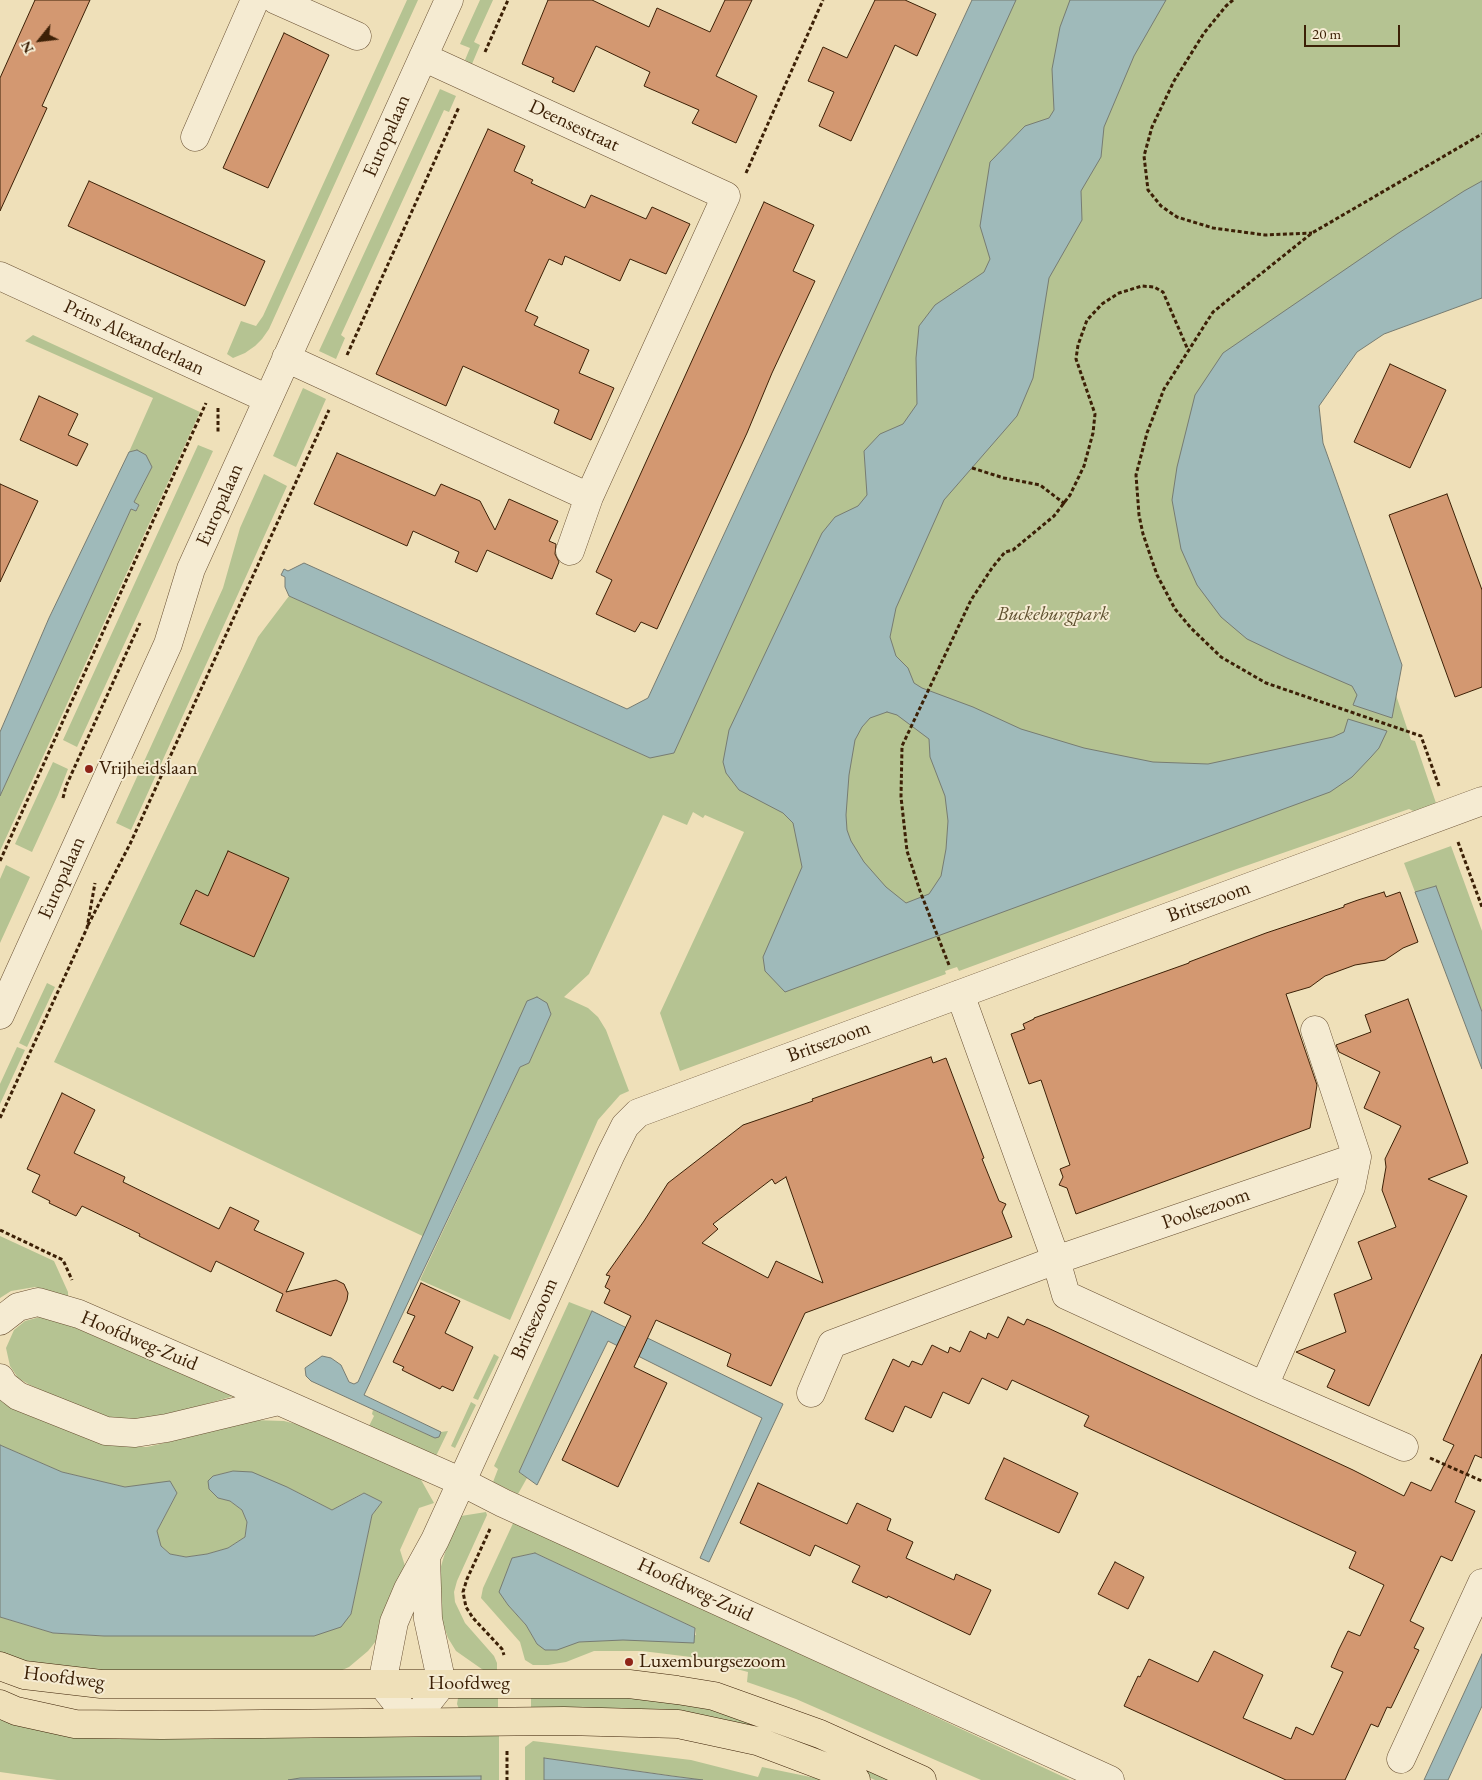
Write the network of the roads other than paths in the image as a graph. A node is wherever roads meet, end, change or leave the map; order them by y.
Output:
1 (255, 0) edge
2 (276, 0) edge
3 (449, 0) edge
4 (357, 36) dead end
5 (423, 57) junction
6 (195, 137) dead end
7 (1, 278) edge
8 (286, 358) junction
9 (268, 399) junction
10 (589, 497) junction
11 (570, 551) dead end
12 (1482, 801) edge
13 (960, 994) junction
14 (0, 1014) edge
15 (1315, 1030) dead end
16 (1357, 1157) junction
17 (1056, 1260) junction
18 (0, 1321) edge
19 (0, 1378) edge
20 (1264, 1386) junction
21 (811, 1393) dead end
22 (279, 1401) junction
23 (1404, 1447) road end
24 (462, 1482) junction
25 (426, 1557) junction
26 (1482, 1583) edge
27 (0, 1666) edge
28 (382, 1684) junction
29 (442, 1684) junction
30 (0, 1704) edge
31 (412, 1722) junction
32 (1401, 1759) dead end
33 (856, 1780) edge
34 (922, 1780) edge
35 (1110, 1780) edge

1 - 6 street
2 - 4 street
3 - 5 street, Europalaan
5 - 8 street, Europalaan
5 - 10 street, Deensestraat
7 - 9 street, Prins Alexanderlaan
8 - 9 street, Europalaan
8 - 10 street
9 - 14 street, Europalaan
10 - 11 street
12 - 13 street, Britsezoom
13 - 17 street
13 - 24 street, Britsezoom
15 - 16 street
16 - 17 street, Poolsezoom
16 - 20 street
17 - 20 street
17 - 21 street, Poolsezoom
18 - 22 street, Hoofdweg-Zuid
19 - 22 street
20 - 23 street
22 - 24 street, Hoofdweg-Zuid
24 - 25 street, Britsezoom
24 - 35 street, Hoofdweg-Zuid
25 - 28 street, Britsezoom
25 - 29 street, Britsezoom
26 - 32 street
27 - 28 main road, Hoofdweg
28 - 29 main road, Hoofdweg
28 - 31 street
29 - 31 street
29 - 34 main road, Hoofdweg
30 - 31 main road, Hoofdweg
31 - 33 main road, Hoofdweg

